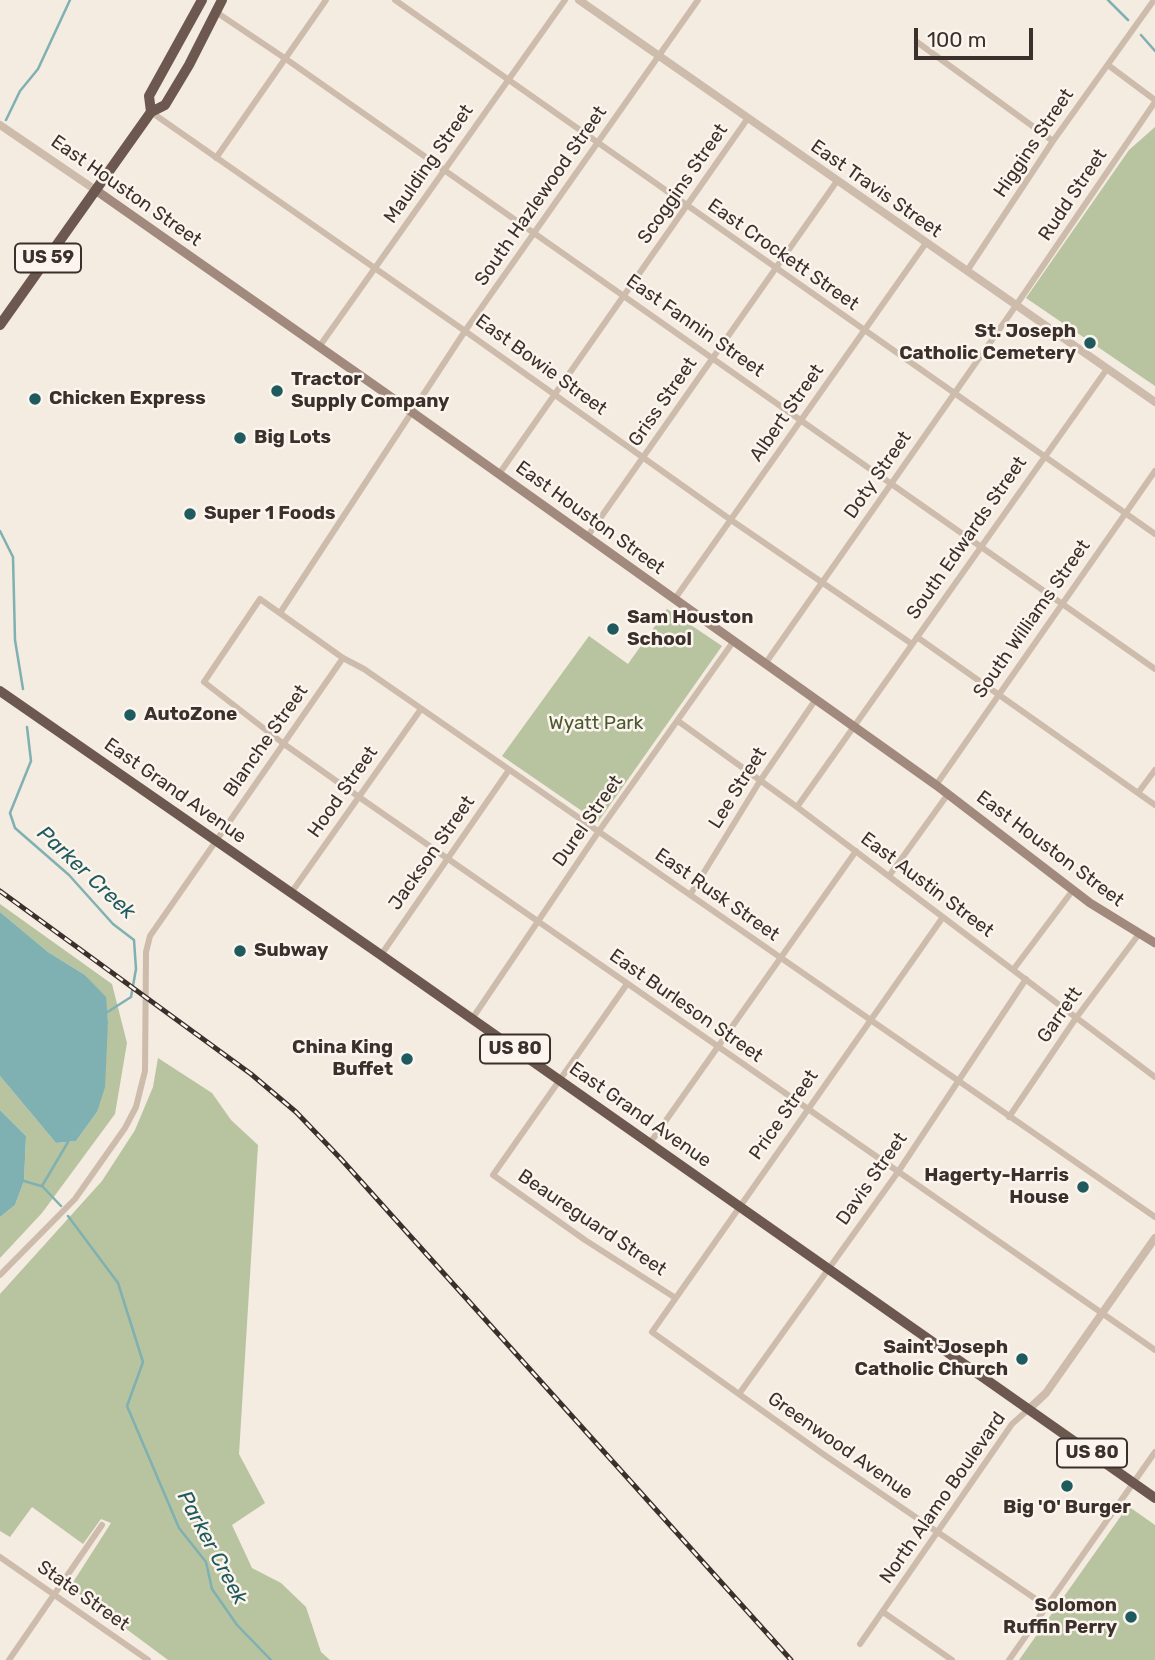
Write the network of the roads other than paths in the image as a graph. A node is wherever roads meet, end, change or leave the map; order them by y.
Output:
1 (202, 0) edge
2 (222, 0) edge
3 (326, 0) edge
4 (394, 0) edge
5 (565, 0) edge
6 (579, 0) edge
7 (698, 0) edge
8 (1154, 0) edge
9 (216, 12) junction
10 (917, 42) dead end
11 (658, 56) junction
12 (285, 58) junction
13 (1108, 65) junction
14 (508, 80) junction
15 (1155, 101) edge
16 (151, 112) junction
17 (748, 118) junction
18 (0, 125) edge
19 (1053, 141) junction
20 (597, 143) junction
21 (216, 158) junction
22 (444, 170) junction
23 (837, 181) junction
24 (97, 191) junction
25 (686, 206) junction
26 (534, 233) junction
27 (926, 243) junction
28 (375, 268) junction
29 (775, 268) junction
30 (967, 271) junction
31 (624, 296) junction
32 (1017, 304) junction
33 (0, 326) edge
34 (465, 331) junction
35 (864, 331) junction
36 (319, 347) junction
37 (713, 358) junction
38 (1107, 369) junction
39 (554, 394) junction
40 (954, 394) junction
41 (1155, 402) edge
42 (412, 413) junction
43 (802, 420) junction
44 (1044, 457) junction
45 (643, 458) junction
46 (1155, 471) edge
47 (499, 474) junction
48 (892, 483) junction
49 (1125, 513) junction
50 (731, 520) junction
51 (1155, 534) edge
52 (587, 537) junction
53 (981, 546) junction
54 (821, 583) junction
55 (674, 600) junction
56 (1063, 603) junction
57 (280, 613) junction
58 (914, 640) junction
59 (733, 642) junction
60 (343, 657) junction
61 (765, 664) junction
62 (1155, 669) edge
63 (204, 682) joint
64 (0, 691) edge
65 (999, 695) junction
66 (816, 699) junction
67 (421, 709) junction
68 (678, 720) junction
69 (853, 727) junction
70 (284, 744) junction
71 (509, 770) junction
72 (1155, 770) edge
73 (760, 780) junction
74 (936, 785) junction
75 (1138, 793) junction
76 (948, 794) junction
77 (359, 797) junction
78 (1155, 805) edge
79 (797, 807) junction
80 (599, 831) junction
81 (216, 840) junction
82 (856, 851) junction
83 (448, 858) junction
84 (889, 876) junction
85 (1073, 890) junction
86 (291, 893) junction
87 (690, 895) junction
88 (943, 917) junction
89 (537, 922) junction
90 (1139, 934) junction
91 (1155, 943) edge
92 (381, 955) junction
93 (780, 959) junction
94 (1013, 970) junction
95 (1026, 979) junction
96 (627, 984) junction
97 (1076, 1018) junction
98 (472, 1019) junction
99 (870, 1021) junction
100 (718, 1046) junction
101 (1155, 1077) edge
102 (560, 1080) junction
103 (959, 1082) junction
104 (807, 1110) junction
105 (1009, 1117) junction
106 (650, 1143) junction
107 (898, 1172) junction
108 (740, 1206) junction
109 (1155, 1217) edge
110 (1155, 1238) edge
111 (829, 1268) junction
112 (0, 1275) edge
113 (674, 1297) junction
114 (1102, 1313) junction
115 (652, 1332) joint
116 (1155, 1350) edge
117 (739, 1394) junction
118 (1030, 1408) junction
119 (1155, 1452) edge
120 (1133, 1483) junction
121 (1155, 1498) edge
122 (102, 1525) dead end
123 (937, 1532) junction
124 (0, 1557) edge
125 (54, 1595) junction
126 (1046, 1606) junction
127 (883, 1612) junction
128 (860, 1644) dead end
129 (9, 1660) edge
130 (148, 1660) edge
131 (953, 1660) edge
132 (1009, 1660) edge

1 - 16 highway, US 59
2 - 9 highway, US 59
3 - 12 street
4 - 14 street, East Crockett Street
5 - 14 street, Maulding Street
6 - 11 street, East Travis Street
7 - 11 street, South Hazlewood Street
8 - 13 street, Higgins Street
9 - 12 street, East Fannin Street
9 - 16 highway, US 59
10 - 19 street
11 - 17 street, East Travis Street
11 - 20 street, South Hazlewood Street
12 - 21 street
12 - 22 street, East Fannin Street
13 - 15 street
13 - 19 street, Higgins Street
14 - 20 street, East Crockett Street
14 - 22 street, Maulding Street
15 - 32 street, Rudd Street
16 - 21 street, East Bowie Street
16 - 24 highway, US 59
17 - 23 street, East Travis Street
17 - 25 street, Scoggins Street
18 - 24 street, East Houston Street
19 - 30 street, Higgins Street
20 - 25 street, East Crockett Street
20 - 26 street, South Hazlewood Street
21 - 28 street, East Bowie Street
22 - 26 street, East Fannin Street
22 - 28 street, Maulding Street
23 - 27 street, East Travis Street
23 - 29 street, Griss Street
24 - 33 highway, US 59
24 - 36 main road, East Houston Street
25 - 29 street, East Crockett Street
25 - 31 street, Scoggins Street
26 - 31 street, East Fannin Street
26 - 34 street, South Hazlewood Street
27 - 30 street, East Travis Street
27 - 35 street, Albert Street
28 - 34 street, East Bowie Street
28 - 36 street, Maulding Street
29 - 35 street, East Crockett Street
29 - 37 street, Griss Street
30 - 32 street, East Travis Street
31 - 37 street, East Fannin Street
31 - 39 street, Scoggins Street
32 - 38 street, East Travis Street
32 - 40 street, Doty Street
34 - 39 street, East Bowie Street
34 - 42 street, South Hazlewood Street
35 - 40 street, East Crockett Street
35 - 43 street, Albert Street
36 - 42 main road, East Houston Street
37 - 43 street, East Fannin Street
37 - 45 street, Griss Street
38 - 41 street, East Travis Street
38 - 44 street, South Edwards Street
39 - 45 street, East Bowie Street
39 - 47 street, Scoggins Street
40 - 44 street, East Crockett Street
40 - 48 street, Doty Street
42 - 47 main road, East Houston Street
42 - 57 street, South Hazlewood Street
43 - 48 street, East Fannin Street
43 - 50 street, Albert Street
44 - 49 street, East Crockett Street
44 - 53 street, South Edwards Street
45 - 50 street, East Bowie Street
45 - 52 street, Griss Street
46 - 49 street, South Williams Street
47 - 52 main road, East Houston Street
48 - 53 street, East Fannin Street
48 - 54 street, Doty Street
49 - 51 street, East Crockett Street
49 - 56 street, South Williams Street
50 - 54 street, East Bowie Street
50 - 55 street, Albert Street
52 - 55 main road, East Houston Street
53 - 56 street, East Fannin Street
53 - 58 street, South Edwards Street
54 - 58 street, East Bowie Street
54 - 61 street, Doty Street
55 - 59 main road, East Houston Street
56 - 62 street, East Fannin Street
56 - 65 street, South Williams Street
57 - 60 street, East Rusk Street
57 - 63 street, East Rusk Street
58 - 65 street, East Bowie Street
58 - 69 street, South Edwards Street
59 - 61 main road, East Houston Street
59 - 68 street, Durel Street
60 - 67 street, East Rusk Street
60 - 70 street, Blanche Street
61 - 66 main road, East Houston Street
63 - 70 street, East Burleson Street
64 - 81 highway, East Grand Avenue / US 80
65 - 74 street, South Williams Street
65 - 75 street, East Bowie Street
66 - 69 main road, East Houston Street
66 - 73 street, Lee Street
67 - 71 street, East Rusk Street
67 - 77 street, Hood Street
68 - 73 street, East Austin Street
68 - 80 street, Durel Street
69 - 74 main road, East Houston Street
69 - 79 street, South Edwards Street
70 - 77 street, East Burleson Street
70 - 81 street, Blanche Street
71 - 80 street, East Rusk Street
71 - 83 street, Jackson Street
72 - 75 street
73 - 79 street, East Austin Street
73 - 87 street, Lee Street
74 - 76 main road, East Houston Street
75 - 78 street, East Bowie Street
76 - 84 street
76 - 85 main road, East Houston Street
77 - 83 street, East Burleson Street
77 - 86 street, Hood Street
79 - 82 street, East Austin Street
80 - 87 street, East Rusk Street
80 - 89 street, Durel Street
81 - 86 highway, East Grand Avenue / US 80
81 - 112 street, Blanche Street
82 - 84 street, East Austin Street
82 - 93 street
83 - 89 street, East Burleson Street
83 - 92 street, Jackson Street
84 - 88 street, East Austin Street
85 - 90 main road, East Houston Street
85 - 94 street
86 - 92 highway, East Grand Avenue / US 80
87 - 93 street, East Rusk Street
88 - 94 street, East Austin Street
88 - 99 street, Price Street
89 - 96 street, East Burleson Street
89 - 98 street, Durel Street
90 - 91 main road, East Houston Street
90 - 97 street, Garrett
92 - 98 highway, East Grand Avenue / US 80
93 - 99 street, East Rusk Street
93 - 100 street
94 - 95 street, East Austin Street
95 - 97 street, East Austin Street
95 - 103 street, Davis Street
96 - 100 street, East Burleson Street
96 - 102 street
97 - 101 street, East Austin Street
97 - 105 street, Garrett
98 - 102 highway, East Grand Avenue / US 80
99 - 103 street, East Rusk Street
99 - 104 street, Price Street
100 - 104 street, East Burleson Street
100 - 106 street
102 - 106 highway, East Grand Avenue / US 80
102 - 113 street, Beaureguard Street
103 - 105 street, East Rusk Street
103 - 107 street, Davis Street
104 - 107 street, East Burleson Street
104 - 108 street, Price Street
105 - 109 street, East Rusk Street
106 - 108 highway, East Grand Avenue / US 80
107 - 111 street, Davis Street
107 - 114 street, East Burleson Street
108 - 111 highway, East Grand Avenue / US 80
108 - 113 street, Price Street
110 - 114 street, North Alamo Boulevard
111 - 117 street, Davis Street
111 - 118 highway, East Grand Avenue / US 80
113 - 115 street, Price Street
114 - 116 street, East Burleson Street
114 - 118 street, North Alamo Boulevard
115 - 117 street, Greenwood Avenue
117 - 123 street, Greenwood Avenue
118 - 120 highway, East Grand Avenue / US 80
118 - 123 street, North Alamo Boulevard
119 - 120 street
120 - 121 highway, East Grand Avenue / US 80
120 - 126 street
122 - 125 street
123 - 126 street, Greenwood Avenue
123 - 127 street, North Alamo Boulevard
124 - 125 street, State Street
125 - 129 street
125 - 130 street, State Street
126 - 132 street
127 - 128 street, North Alamo Boulevard
127 - 131 street

